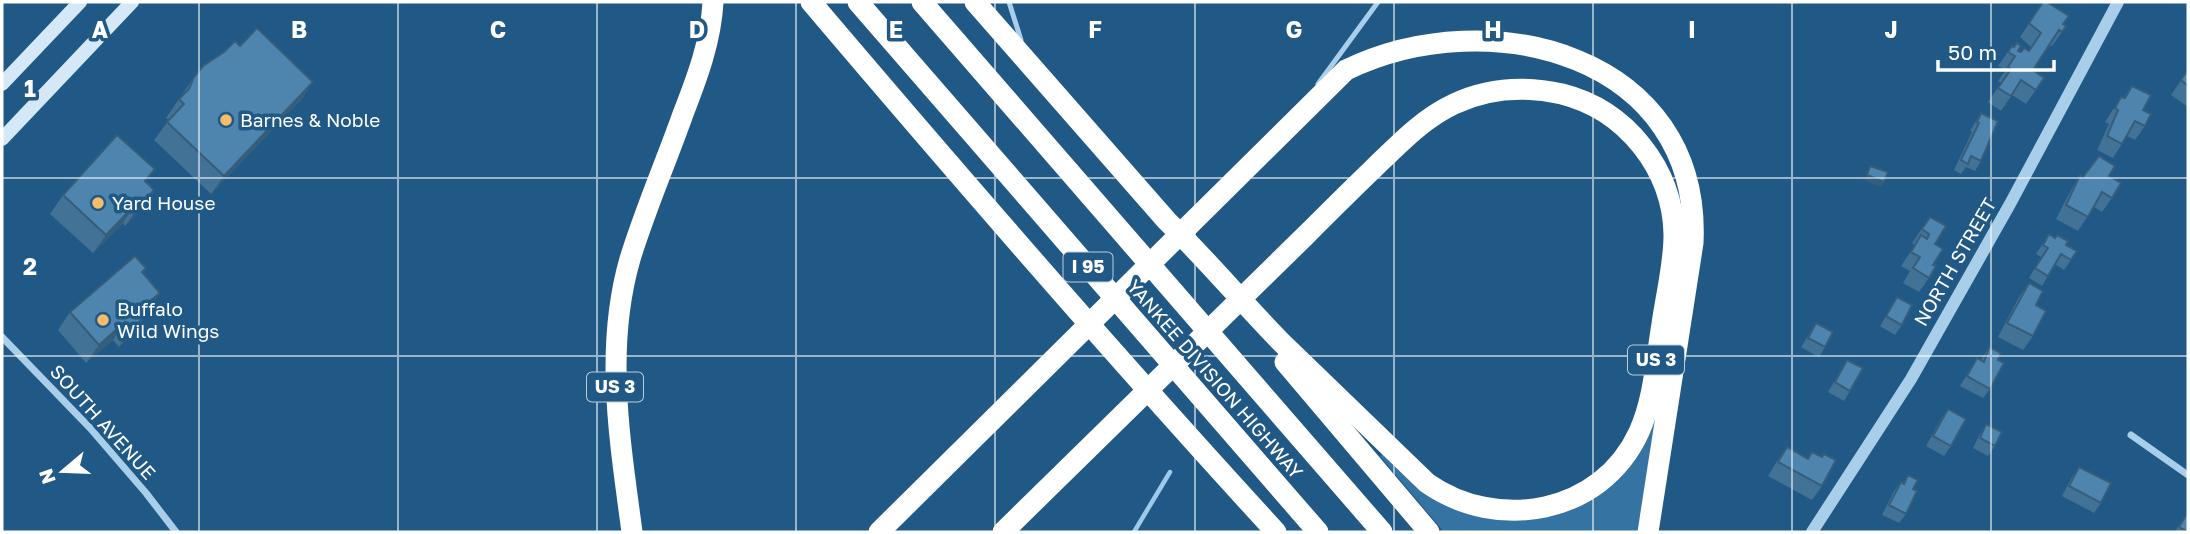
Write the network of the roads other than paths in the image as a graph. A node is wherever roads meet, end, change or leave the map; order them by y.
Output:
1 (80, 2) edge
2 (132, 2) edge
3 (713, 2) edge
4 (811, 2) edge
5 (858, 2) edge
6 (922, 2) edge
7 (975, 2) edge
8 (1009, 2) edge
9 (1378, 2) edge
10 (2118, 2) edge
11 (1433, 24) dead end
12 (1571, 37) dead end
13 (1043, 79) junction
14 (2, 84) edge
15 (2, 139) edge
16 (1277, 139) junction
17 (1167, 221) junction
18 (2, 337) edge
19 (2131, 435) dead end
20 (2188, 475) edge
21 (176, 532) edge
22 (632, 532) edge
23 (879, 532) edge
24 (1003, 532) edge
25 (1276, 532) edge
26 (1318, 532) edge
27 (1382, 532) edge
28 (1429, 532) edge
29 (1648, 532) edge
30 (1812, 532) edge

1 - 14 main road
2 - 15 main road
3 - 22 highway, US 3
4 - 25 highway
5 - 26 highway, YANKEE DIVISION HIGHWAY / I 95
6 - 27 highway, YANKEE DIVISION HIGHWAY / I 95
7 - 13 highway, US 3
8 - 13 lane
9 - 16 lane
10 - 30 street, NORTH STREET
11 - 16 highway
12 - 29 highway
13 - 17 highway, US 3
16 - 23 highway
17 - 24 highway, US 3
17 - 28 highway
18 - 21 street, SOUTH AVENUE
19 - 20 street

